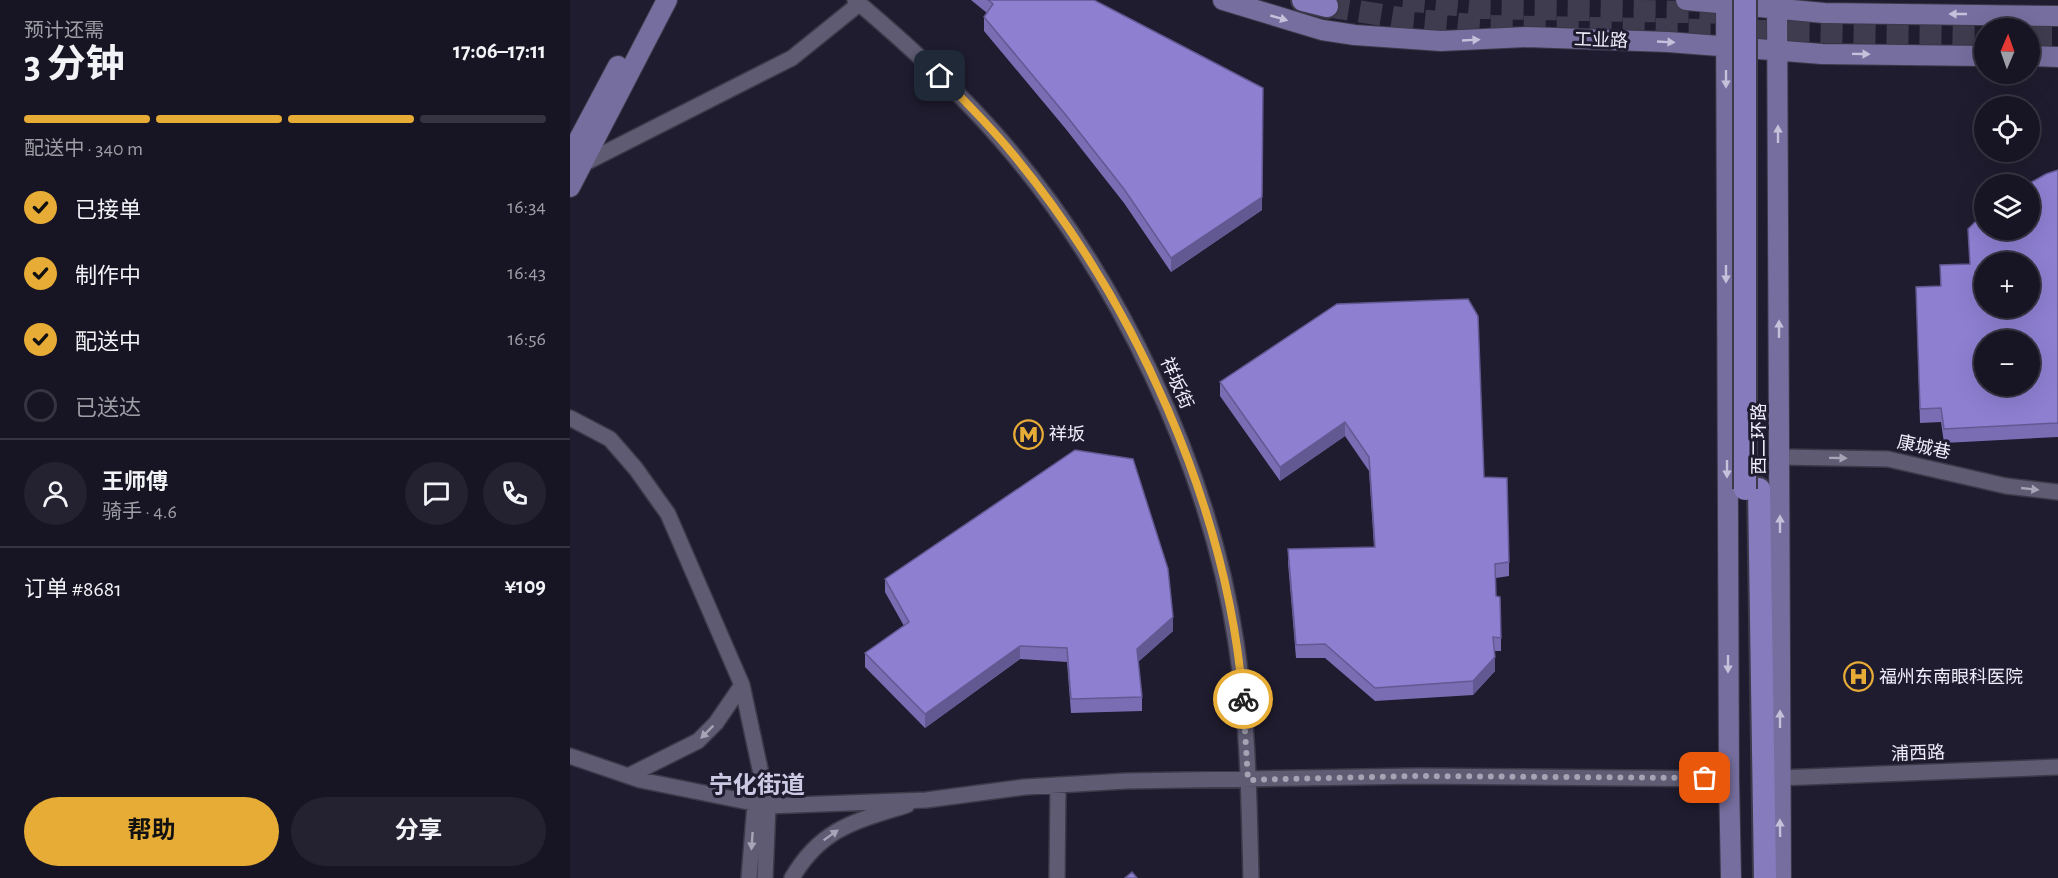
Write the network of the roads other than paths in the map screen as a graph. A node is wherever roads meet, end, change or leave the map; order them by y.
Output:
1 (652, 0) edge
2 (667, 0) edge
3 (1223, 0) edge
4 (1303, 0) edge
5 (1686, 0) edge
6 (1732, 1) edge
7 (857, 2) edge
8 (1772, 3) edge
9 (1327, 6) dead end
10 (2058, 16) edge
11 (1726, 46) junction
12 (1778, 50) junction
13 (1974, 56) edge
14 (2040, 57) edge
15 (2058, 57) edge
16 (576, 161) edge
17 (570, 187) edge
18 (570, 418) edge
19 (1780, 457) junction
20 (1752, 489) junction
21 (2058, 492) edge
22 (742, 685) junction
23 (570, 756) edge
24 (2058, 766) edge
25 (628, 776) junction
26 (1729, 778) junction
27 (1779, 778) junction
28 (1248, 780) junction
29 (1058, 785) junction
30 (926, 800) junction
31 (762, 805) junction
32 (749, 878) edge
33 (765, 878) edge
34 (792, 878) edge
35 (1057, 878) edge
36 (1251, 878) edge
37 (1731, 878) edge
38 (1750, 878) edge
39 (1765, 878) edge
40 (1780, 878) edge

1 - 16 main road
2 - 16 main road
3 -> 11 main road, 工业路
4 - 9 highway
5 - 6 main road
6 - 8 main road
6 - 11 main road
6 - 20 highway, 西二环路, bridge
7 - 16 street
7 - 28 street, 祥坂街
10 -> 8 main road
8 - 12 main road
8 - 20 highway, 西二环路
11 - 12 main road, 工业路
11 -> 26 main road
12 -> 13 main road, 工业路
19 -> 12 main road
14 - 15 main road
16 - 17 main road
18 - 22 street
19 -> 21 street, 康城巷
27 -> 19 main road
20 - 38 highway, 西二环路
20 - 39 highway, 西二环路
22 -> 25 street
22 - 31 street
23 - 25 street
24 - 27 street, 浦西路
25 - 31 street
26 - 28 street
26 - 37 main road
40 -> 27 main road
28 - 29 street
28 - 36 street, 祥坂街
29 - 30 street
29 - 35 street
30 - 31 street
34 -> 30 street
31 -> 32 street
31 - 33 street

